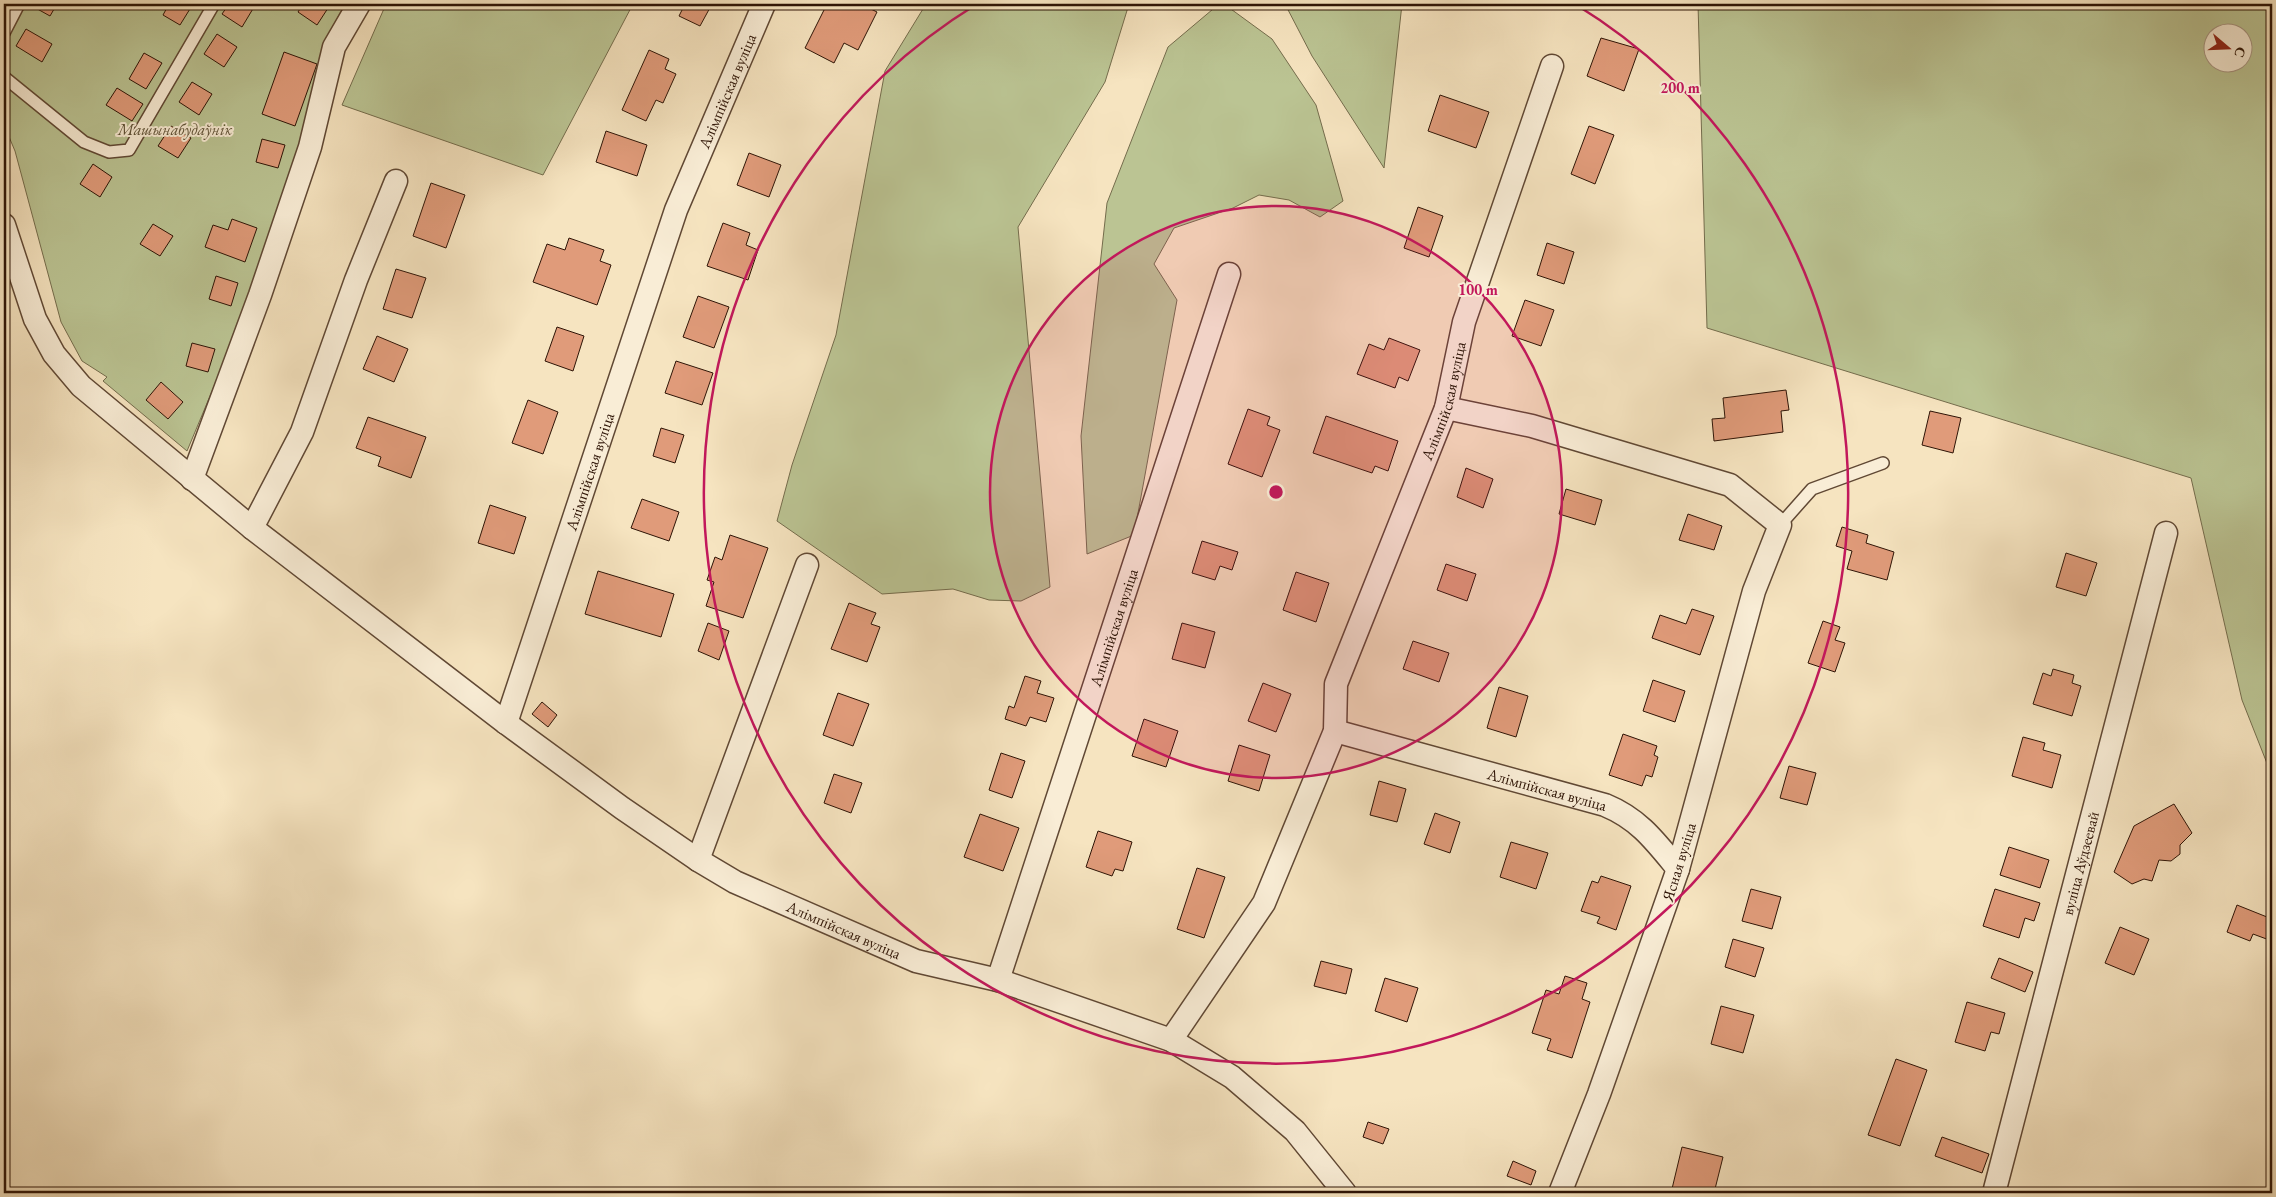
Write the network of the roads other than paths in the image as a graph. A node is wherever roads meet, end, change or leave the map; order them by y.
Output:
1 (19, 4) edge
2 (214, 4) edge
3 (359, 4) edge
4 (764, 4) edge
5 (4, 33) edge
6 (1552, 66) dead end
7 (4, 77) edge
8 (396, 181) dead end
9 (4, 225) edge
10 (1230, 274) dead end
11 (1446, 408) junction
12 (1883, 462) dead end
13 (192, 479) junction
14 (1780, 525) junction
15 (252, 528) junction
16 (2166, 533) dead end
17 (807, 565) dead end
18 (506, 723) junction
19 (1335, 731) junction
20 (698, 860) junction
21 (1678, 869) junction
22 (998, 980) junction
23 (1171, 1040) junction
24 (1345, 1193) edge
25 (1560, 1193) edge
26 (1994, 1193) edge

1 - 5 lane
2 - 7 lane
3 - 13 street
4 - 18 street, Алімпійская вуліца
6 - 11 street, Алімпійская вуліца
8 - 15 street
9 - 13 street
10 - 22 street, Алімпійская вуліца
11 - 14 street
11 - 19 street, Алімпійская вуліца
12 - 14 lane
13 - 15 street
14 - 21 street, Ясная вуліца
15 - 18 street
16 - 26 street, вуліца Аўдзеевай
17 - 20 street
18 - 20 street, Алімпійская вуліца
19 - 21 street, Алімпійская вуліца
19 - 23 street, Алімпійская вуліца
20 - 22 street, Алімпійская вуліца
21 - 25 street, Ясная вуліца
22 - 23 street, Алімпійская вуліца
23 - 24 street

